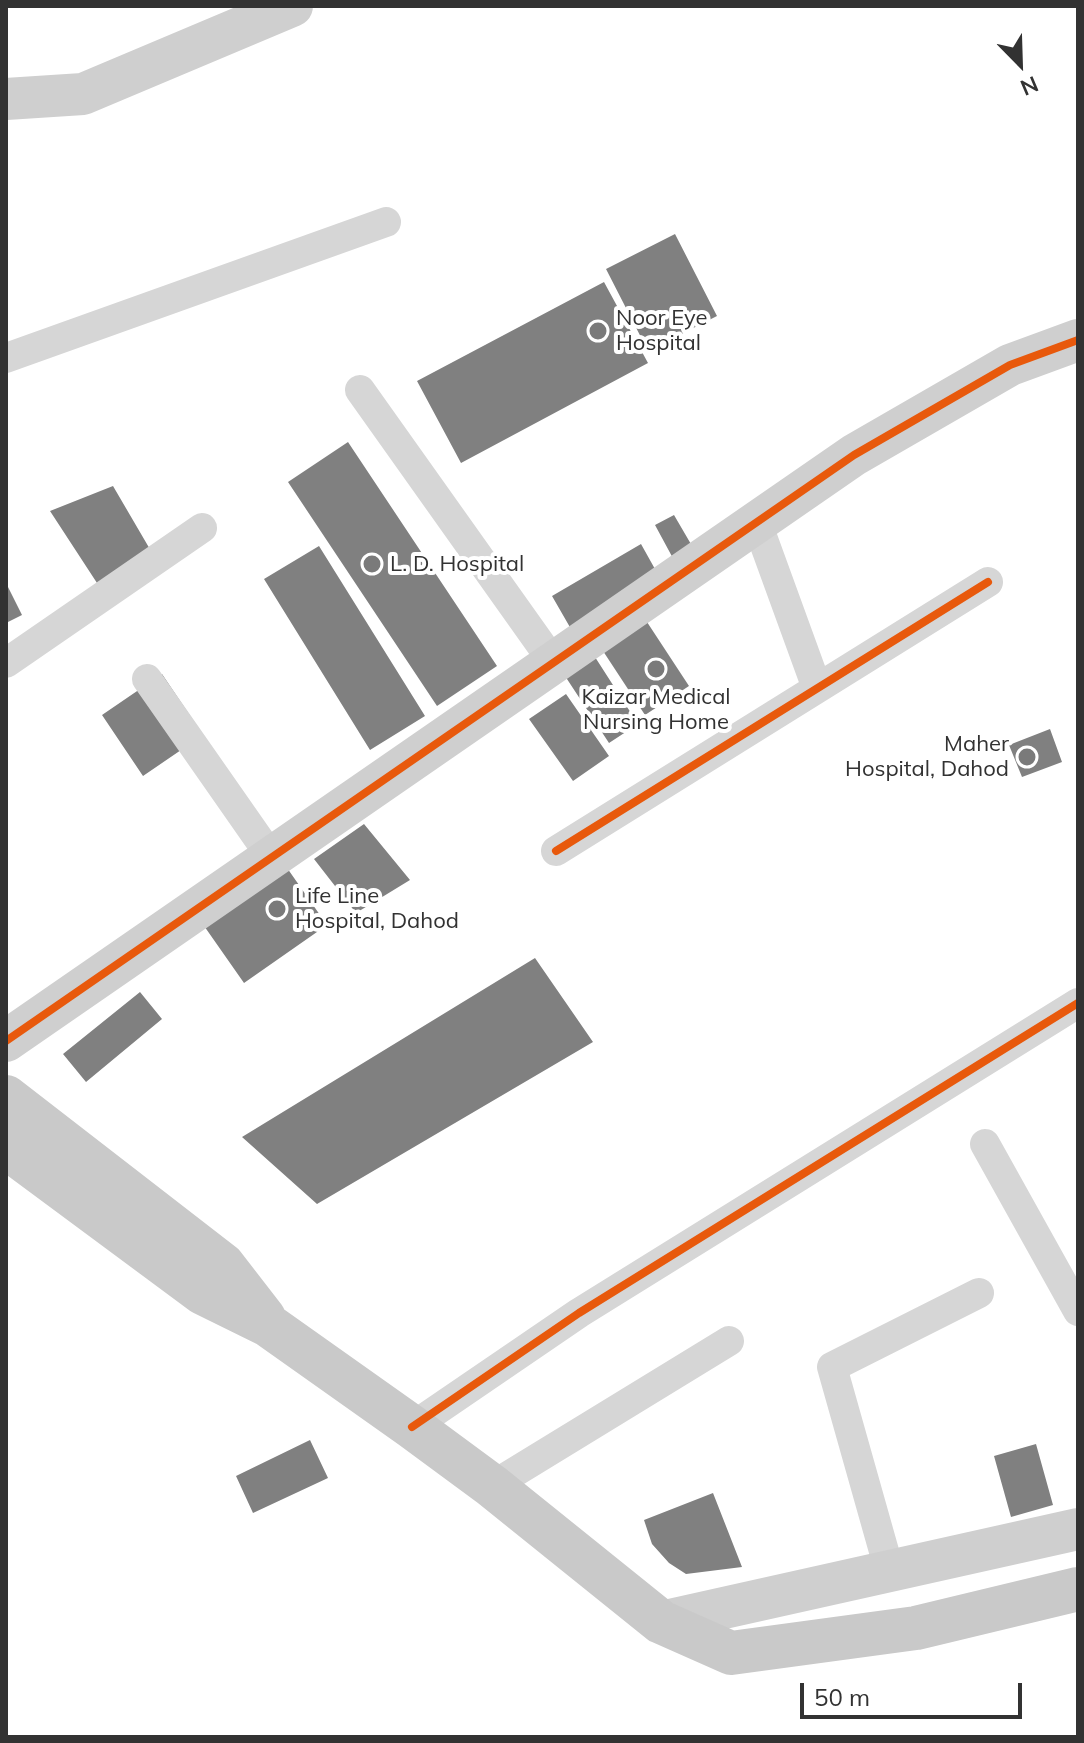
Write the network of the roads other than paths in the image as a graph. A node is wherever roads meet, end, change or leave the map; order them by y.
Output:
1 (292, 6) edge
2 (6, 99) edge
3 (386, 222) dead end
4 (1078, 340) edge
5 (6, 358) edge
6 (360, 390) dead end
7 (757, 523) junction
8 (202, 528) dead end
9 (988, 582) dead end
10 (6, 663) edge
11 (554, 663) junction
12 (147, 679) dead end
13 (817, 688) junction
14 (556, 851) dead end
15 (272, 858) junction
16 (1078, 1003) edge
17 (6, 1041) edge
18 (6, 1097) edge
19 (985, 1144) dead end
20 (6, 1147) edge
21 (979, 1293) dead end
22 (1078, 1311) edge
23 (268, 1325) junction
24 (729, 1341) dead end
25 (412, 1427) junction
26 (492, 1486) junction
27 (1078, 1529) edge
28 (889, 1569) junction
29 (1078, 1589) edge
30 (661, 1622) junction

1 - 2 street
3 - 5 street
4 - 7 street
6 - 11 street
7 - 11 street
7 - 13 street
8 - 10 street
9 - 13 street
11 - 15 street
12 - 15 street
13 - 14 street
15 - 17 street
16 - 25 street
18 - 23 main road
19 - 22 street
20 - 23 main road
21 - 28 street
23 - 25 main road
24 - 26 street
25 - 26 main road
26 - 30 main road
27 - 28 street
28 - 30 street
29 - 30 main road

